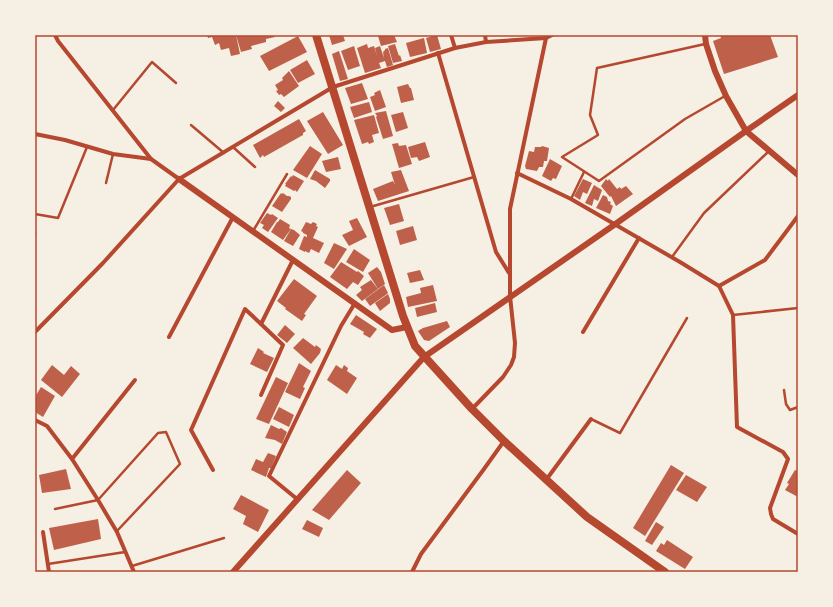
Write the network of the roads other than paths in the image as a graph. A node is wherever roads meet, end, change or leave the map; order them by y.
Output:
1 (55, 35) edge
2 (62, 35) edge
3 (316, 35) edge
4 (451, 35) edge
5 (485, 35) edge
6 (552, 35) edge
7 (705, 35) edge
8 (546, 38) junction
9 (58, 40) junction
10 (486, 42) junction
11 (706, 44) junction
12 (455, 48) junction
13 (438, 53) junction
14 (176, 83) dead end
15 (333, 87) junction
16 (798, 95) edge
17 (726, 96) junction
18 (113, 110) junction
19 (191, 125) dead end
20 (746, 131) junction
21 (35, 134) edge
22 (87, 147) junction
23 (233, 147) junction
24 (770, 151) junction
25 (224, 153) junction
26 (113, 154) junction
27 (151, 159) junction
28 (255, 167) dead end
29 (584, 172) junction
30 (517, 173) junction
31 (287, 174) dead end
32 (798, 175) edge
33 (474, 177) junction
34 (179, 179) junction
35 (106, 183) dead end
36 (571, 199) junction
37 (370, 207) junction
38 (35, 214) edge
39 (798, 216) edge
40 (233, 217) junction
41 (614, 225) junction
42 (253, 231) junction
43 (639, 238) junction
44 (672, 257) junction
45 (293, 260) junction
46 (510, 274) junction
47 (720, 286) junction
48 (510, 296) junction
49 (355, 303) junction
50 (798, 308) edge
51 (733, 315) junction
52 (688, 318) dead end
53 (261, 324) junction
54 (407, 327) junction
55 (35, 332) edge
56 (583, 332) dead end
57 (169, 338) dead end
58 (424, 357) junction
59 (135, 380) dead end
60 (784, 390) dead end
61 (261, 395) dead end
62 (798, 407) edge
63 (472, 409) junction
64 (591, 419) joint
65 (35, 420) edge
66 (504, 441) junction
67 (72, 459) junction
68 (213, 470) dead end
69 (546, 480) junction
70 (297, 499) junction
71 (98, 500) junction
72 (56, 509) dead end
73 (43, 532) dead end
74 (117, 532) junction
75 (798, 534) edge
76 (224, 538) dead end
77 (126, 552) junction
78 (48, 564) junction
79 (132, 566) junction
80 (49, 572) edge
81 (134, 572) edge
82 (233, 572) edge
83 (412, 572) edge
84 (665, 572) edge

1 - 9 street
2 - 9 street
3 - 15 main road
4 - 12 street
5 - 10 street
6 - 8 street
7 - 11 street
8 - 10 street
8 - 30 street
9 - 18 street
10 - 12 street
11 - 17 street
11 - 29 lane
12 - 13 street
13 - 15 street
13 - 33 street
14 - 18 lane
15 - 23 street
15 - 37 main road
16 - 20 street
17 - 20 street
17 - 29 lane
18 - 27 street
19 - 25 lane
20 - 24 street
20 - 41 street
21 - 22 street
22 - 26 street
22 - 38 lane
23 - 25 street
23 - 28 lane
24 - 32 street
24 - 44 lane
25 - 34 street
26 - 27 street
26 - 35 lane
27 - 34 street
29 - 36 lane
30 - 36 street
30 - 46 street
31 - 42 lane
33 - 37 lane
33 - 46 street
34 - 40 street
34 - 55 street
36 - 41 street
37 - 54 main road
39 - 47 street
40 - 42 street
40 - 57 street
41 - 43 street
41 - 48 street
42 - 45 street
43 - 44 street
43 - 56 street
44 - 47 street
45 - 49 street
45 - 53 street
46 - 48 street
47 - 51 street
48 - 58 street
48 - 63 street
49 - 54 street
49 - 70 street
50 - 51 lane
51 - 75 street
52 - 64 lane
53 - 61 street
53 - 68 street
54 - 58 main road
58 - 63 main road
58 - 70 street
59 - 67 street
60 - 62 lane
63 - 66 main road
64 - 69 street
65 - 67 street
66 - 69 main road
66 - 83 street
67 - 71 street
69 - 84 main road
70 - 82 street
71 - 72 lane
71 - 74 street
71 - 74 lane
73 - 78 street
74 - 77 street
76 - 79 lane
77 - 78 lane
77 - 79 street
78 - 80 street
79 - 81 street

